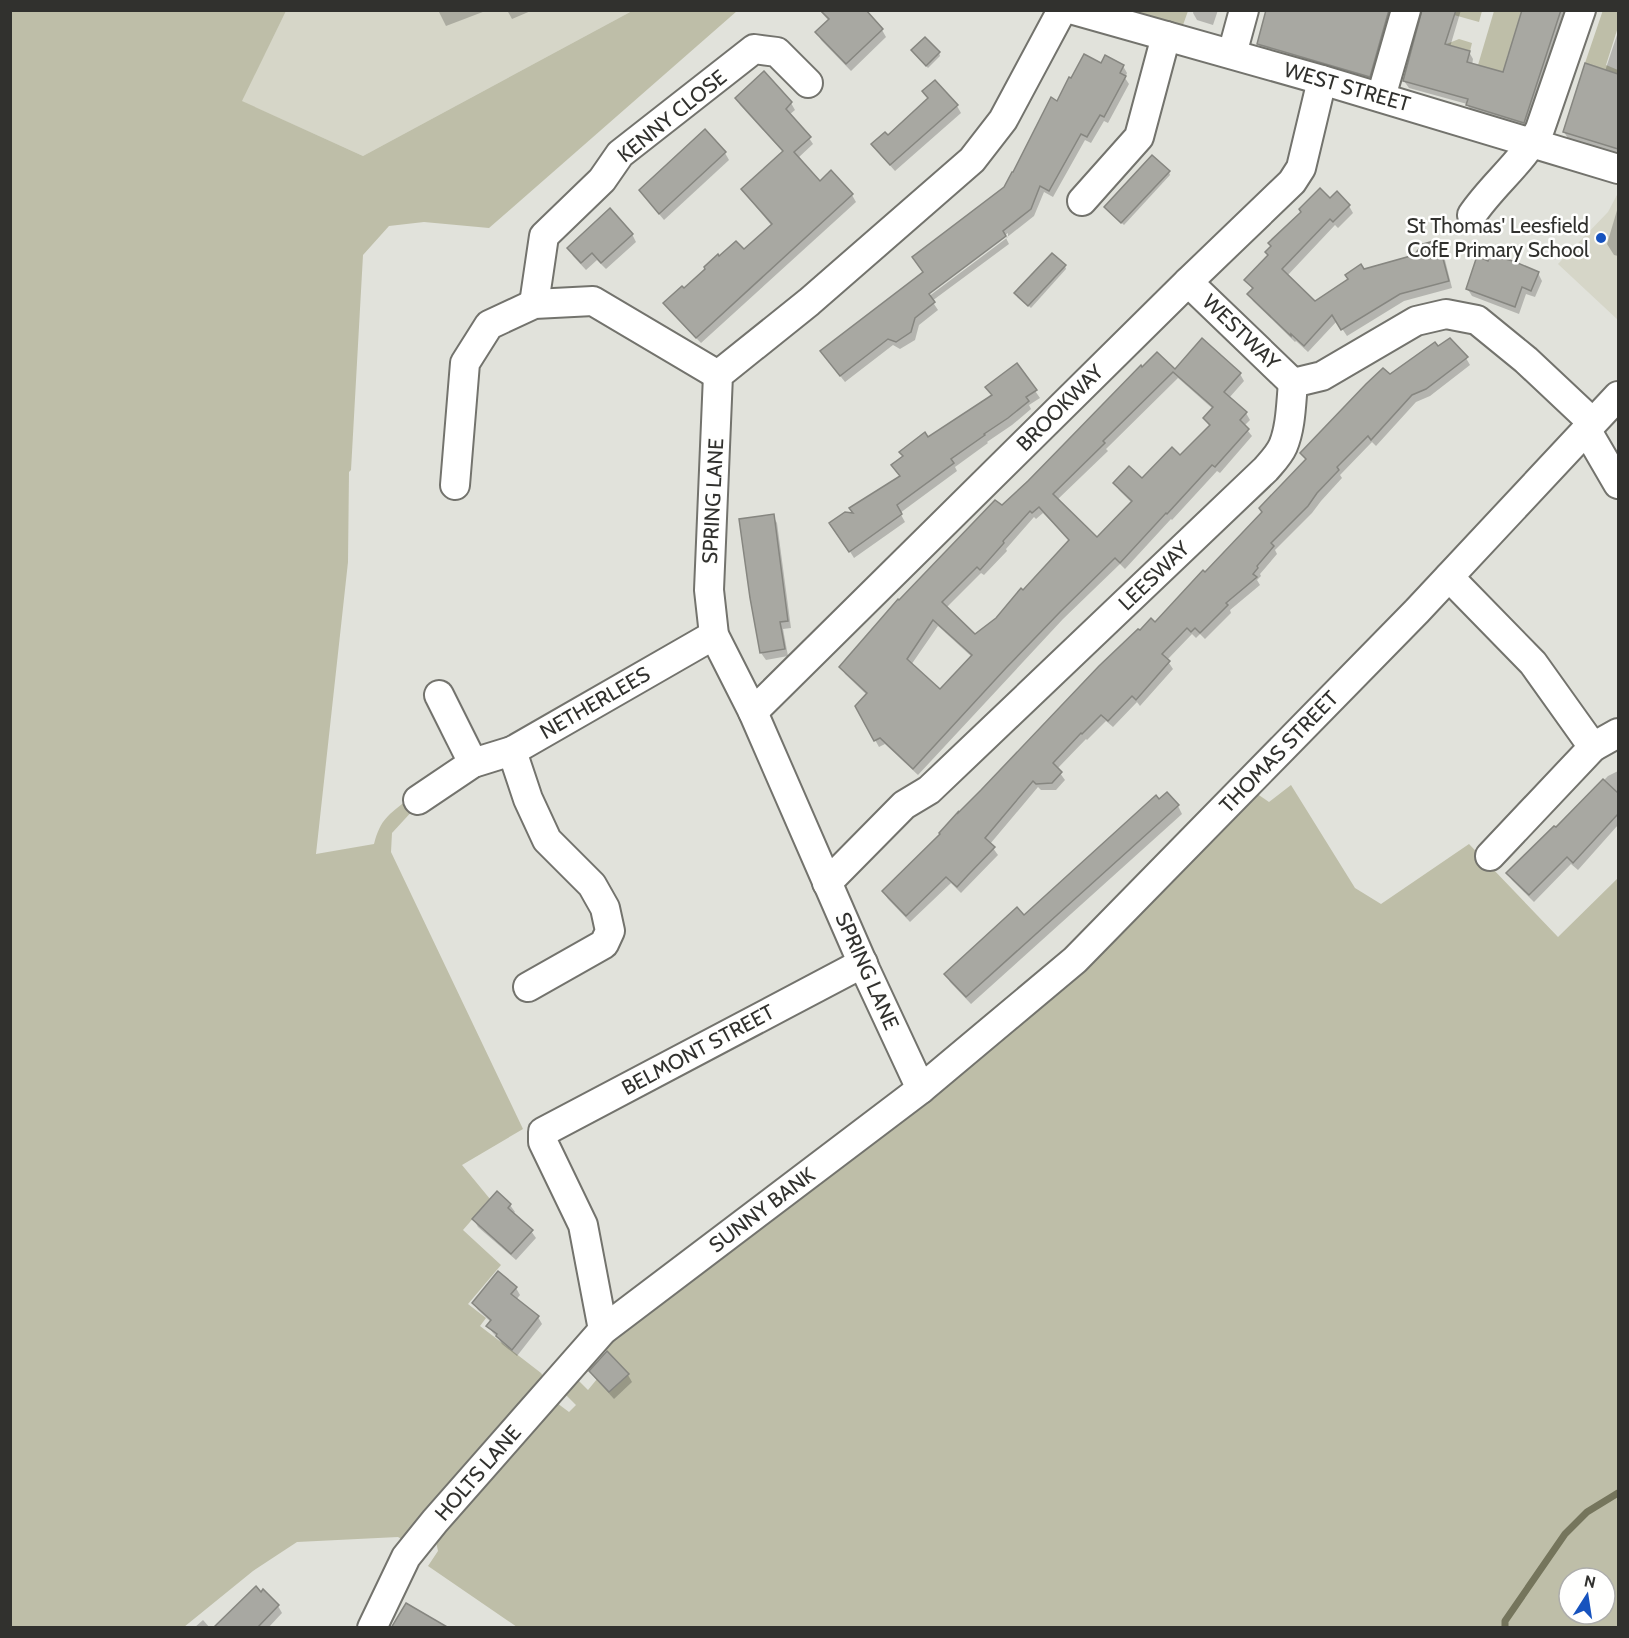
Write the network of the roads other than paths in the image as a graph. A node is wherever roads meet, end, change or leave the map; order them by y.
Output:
1 (1062, 10) edge
2 (1074, 10) edge
3 (1244, 10) edge
4 (1406, 10) edge
5 (1581, 10) edge
6 (1166, 36) junction
7 (1232, 54) junction
8 (1322, 80) junction
9 (808, 83) dead end
10 (1381, 97) junction
11 (1533, 143) junction
12 (1618, 169) edge
13 (1082, 201) dead end
14 (1472, 214) dead end
15 (1188, 282) junction
16 (534, 304) junction
17 (718, 375) junction
18 (1293, 383) junction
19 (1618, 396) edge
20 (1589, 426) junction
21 (1618, 484) edge
22 (455, 485) dead end
23 (1449, 577) junction
24 (714, 635) junction
25 (439, 695) dead end
26 (753, 712) junction
27 (1618, 733) edge
28 (1593, 747) junction
29 (512, 751) junction
30 (473, 763) junction
31 (418, 800) dead end
32 (1490, 856) dead end
33 (827, 883) junction
34 (862, 963) junction
35 (528, 987) dead end
36 (921, 1089) junction
37 (603, 1330) junction
38 (372, 1628) edge

1 - 17 street
2 - 6 street, WEST STREET
3 - 7 street
4 - 10 street
5 - 11 street
6 - 7 street, WEST STREET
6 - 13 street
7 - 8 street, WEST STREET
8 - 10 street, WEST STREET
8 - 15 street, BROOKWAY
9 - 16 street, KENNY CLOSE
10 - 11 street, WEST STREET
11 - 12 street, WEST STREET
11 - 14 street
15 - 18 street, WESTWAY
15 - 26 street, BROOKWAY
16 - 17 street
16 - 22 street
17 - 24 street, SPRING LANE
18 - 20 street
18 - 33 street, LEESWAY
19 - 20 street, THOMAS STREET
20 - 21 street
20 - 23 street, THOMAS STREET
23 - 28 street
23 - 36 street, THOMAS STREET
24 - 26 street, SPRING LANE
24 - 29 street, NETHERLEES
25 - 30 street
26 - 33 street, SPRING LANE
27 - 28 street
28 - 32 street
29 - 30 street, NETHERLEES
29 - 35 street
30 - 31 street, NETHERLEES
33 - 34 street, SPRING LANE
34 - 36 street, SPRING LANE
34 - 37 street, BELMONT STREET
36 - 37 street, SUNNY BANK
37 - 38 street, HOLTS LANE

